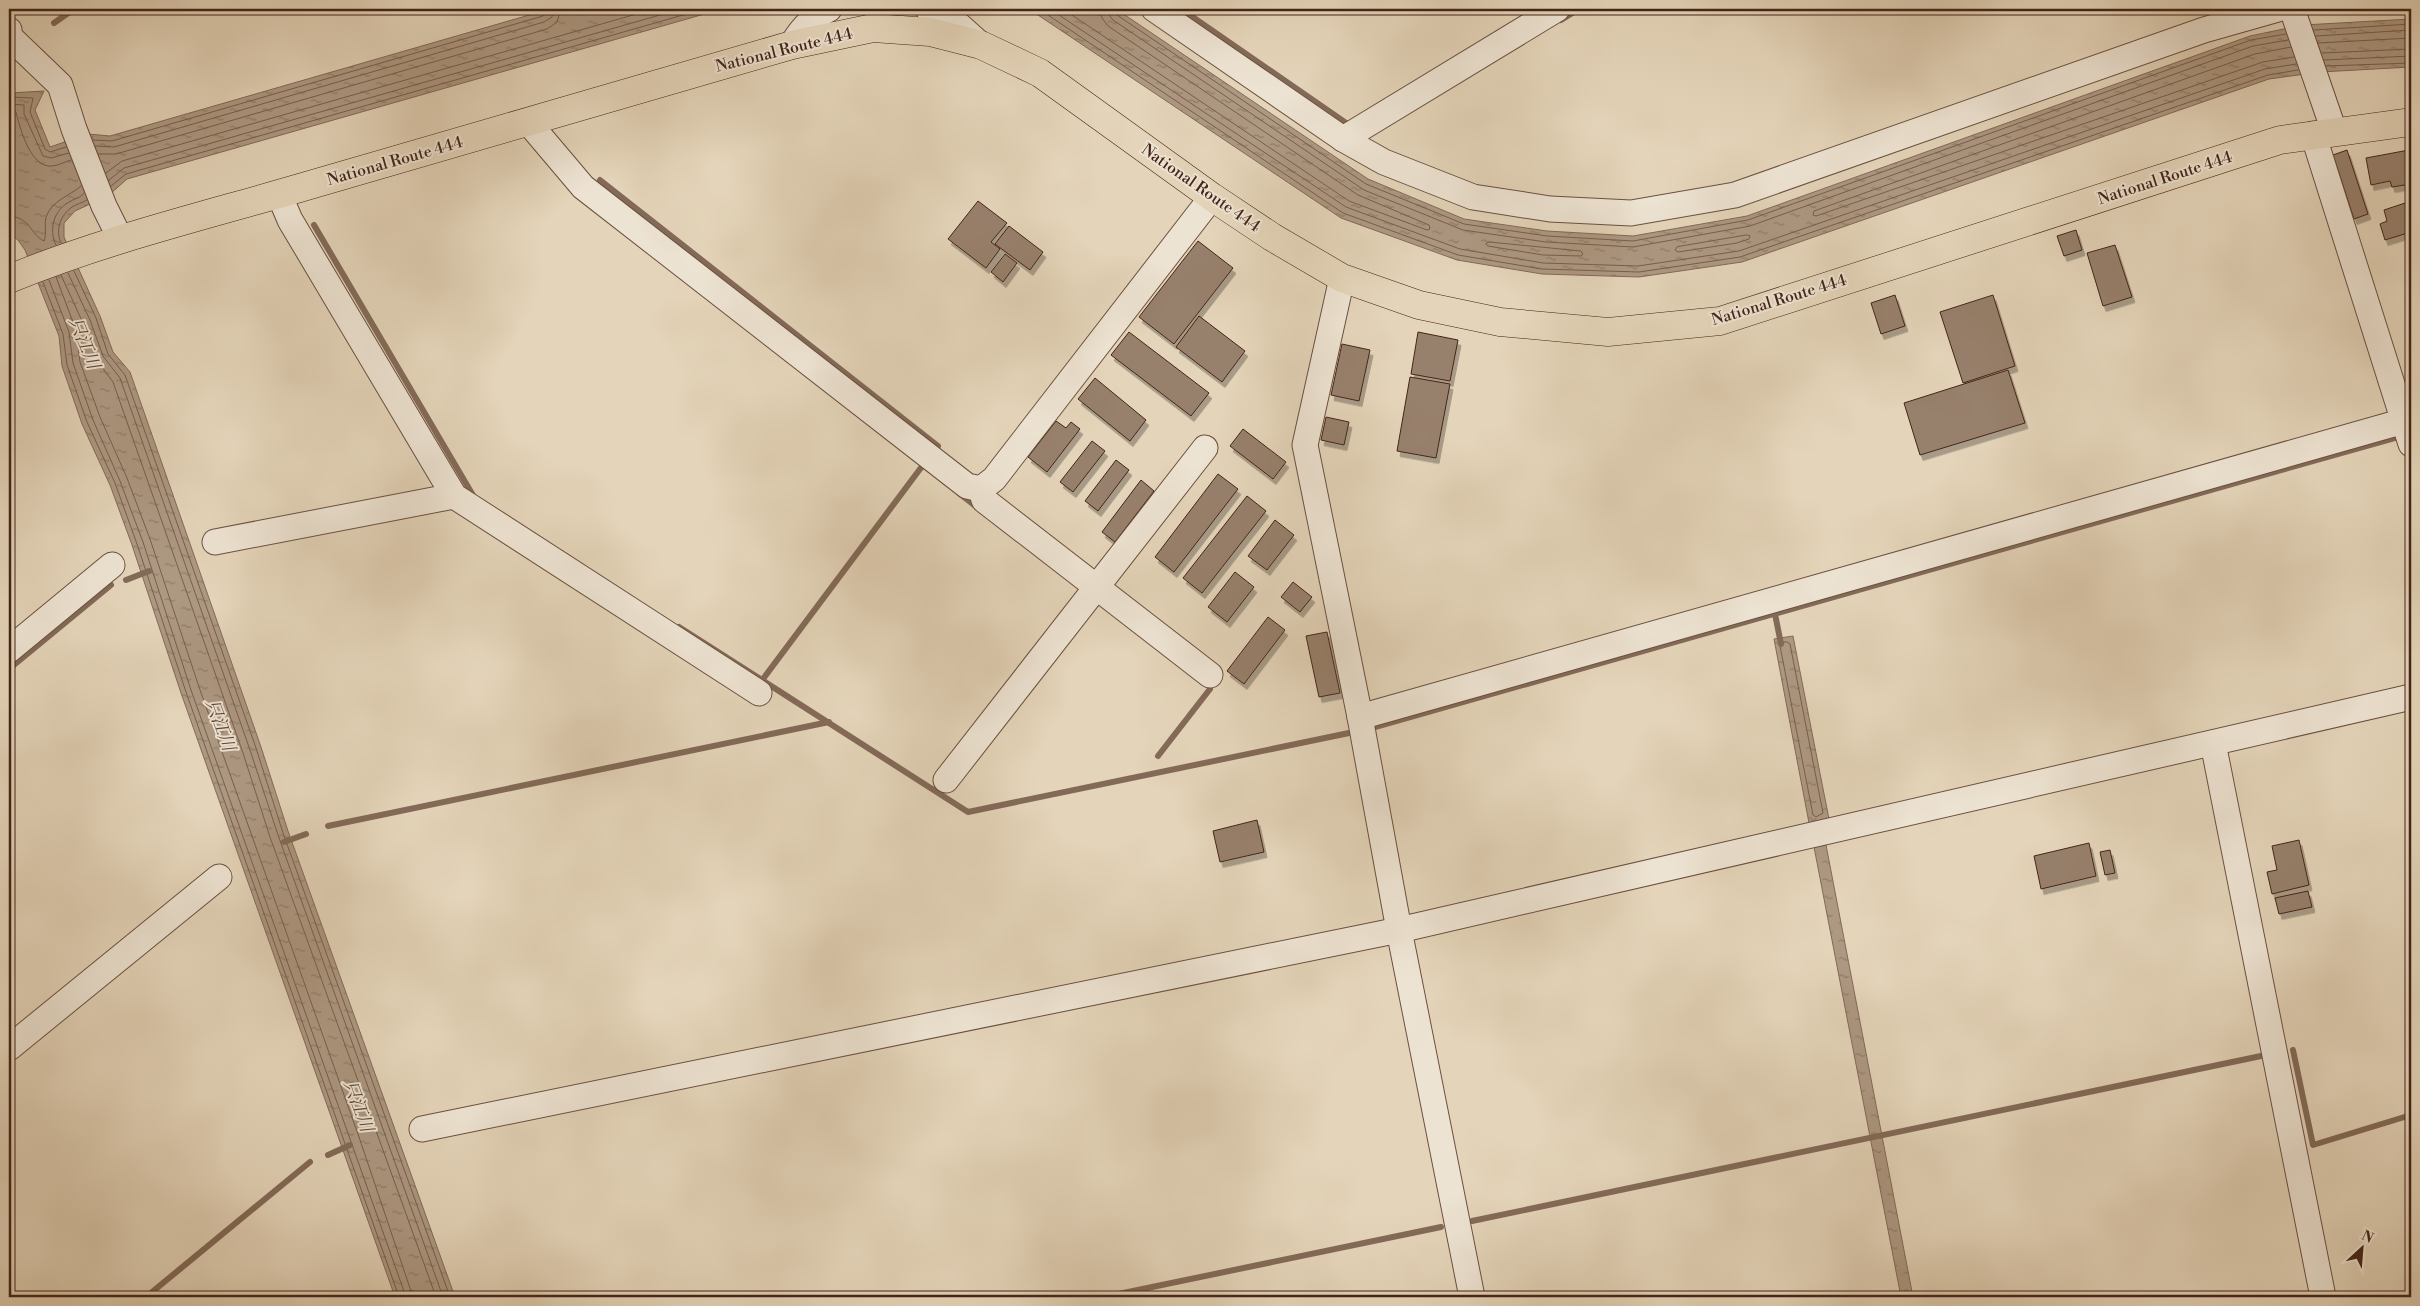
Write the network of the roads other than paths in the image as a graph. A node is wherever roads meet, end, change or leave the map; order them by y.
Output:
1 (829, 9) edge
2 (928, 9) edge
3 (1154, 9) edge
4 (1557, 9) edge
5 (2288, 9) edge
6 (9, 30) edge
7 (792, 45) junction
8 (980, 45) junction
9 (528, 122) junction
10 (2411, 122) edge
11 (2324, 132) junction
12 (1343, 139) junction
13 (279, 194) junction
14 (1212, 198) junction
15 (120, 238) junction
16 (1342, 278) junction
17 (9, 279) edge
18 (2408, 432) edge
19 (1205, 448) dead end
20 (981, 489) junction
21 (454, 496) junction
22 (215, 542) dead end
23 (112, 565) dead end
24 (1097, 587) junction
25 (9, 650) edge
26 (1210, 674) dead end
27 (759, 693) dead end
28 (2411, 697) edge
29 (1360, 717) junction
30 (2212, 743) junction
31 (946, 780) dead end
32 (219, 877) dead end
33 (1399, 930) junction
34 (9, 1048) edge
35 (422, 1129) dead end
36 (1472, 1297) edge
37 (2323, 1297) edge

1 - 7 street
2 - 8 street
3 - 12 street
4 - 12 street
5 - 11 street
5 - 12 street
6 - 15 street
7 - 8 highway, National Route 444
7 - 9 highway, National Route 444
8 - 14 highway, National Route 444
9 - 13 highway, National Route 444
9 - 20 street
10 - 11 highway, National Route 444
11 - 16 highway, National Route 444
11 - 18 street
13 - 15 highway, National Route 444
13 - 21 street
14 - 16 highway, National Route 444
14 - 20 street
15 - 17 highway, National Route 444
16 - 29 street
18 - 29 street
19 - 24 street
20 - 24 street
21 - 22 street
21 - 27 street
23 - 25 street
24 - 26 street
24 - 31 street
28 - 30 street
29 - 33 street
30 - 33 street
30 - 37 street
32 - 34 street
33 - 35 street
33 - 36 street

